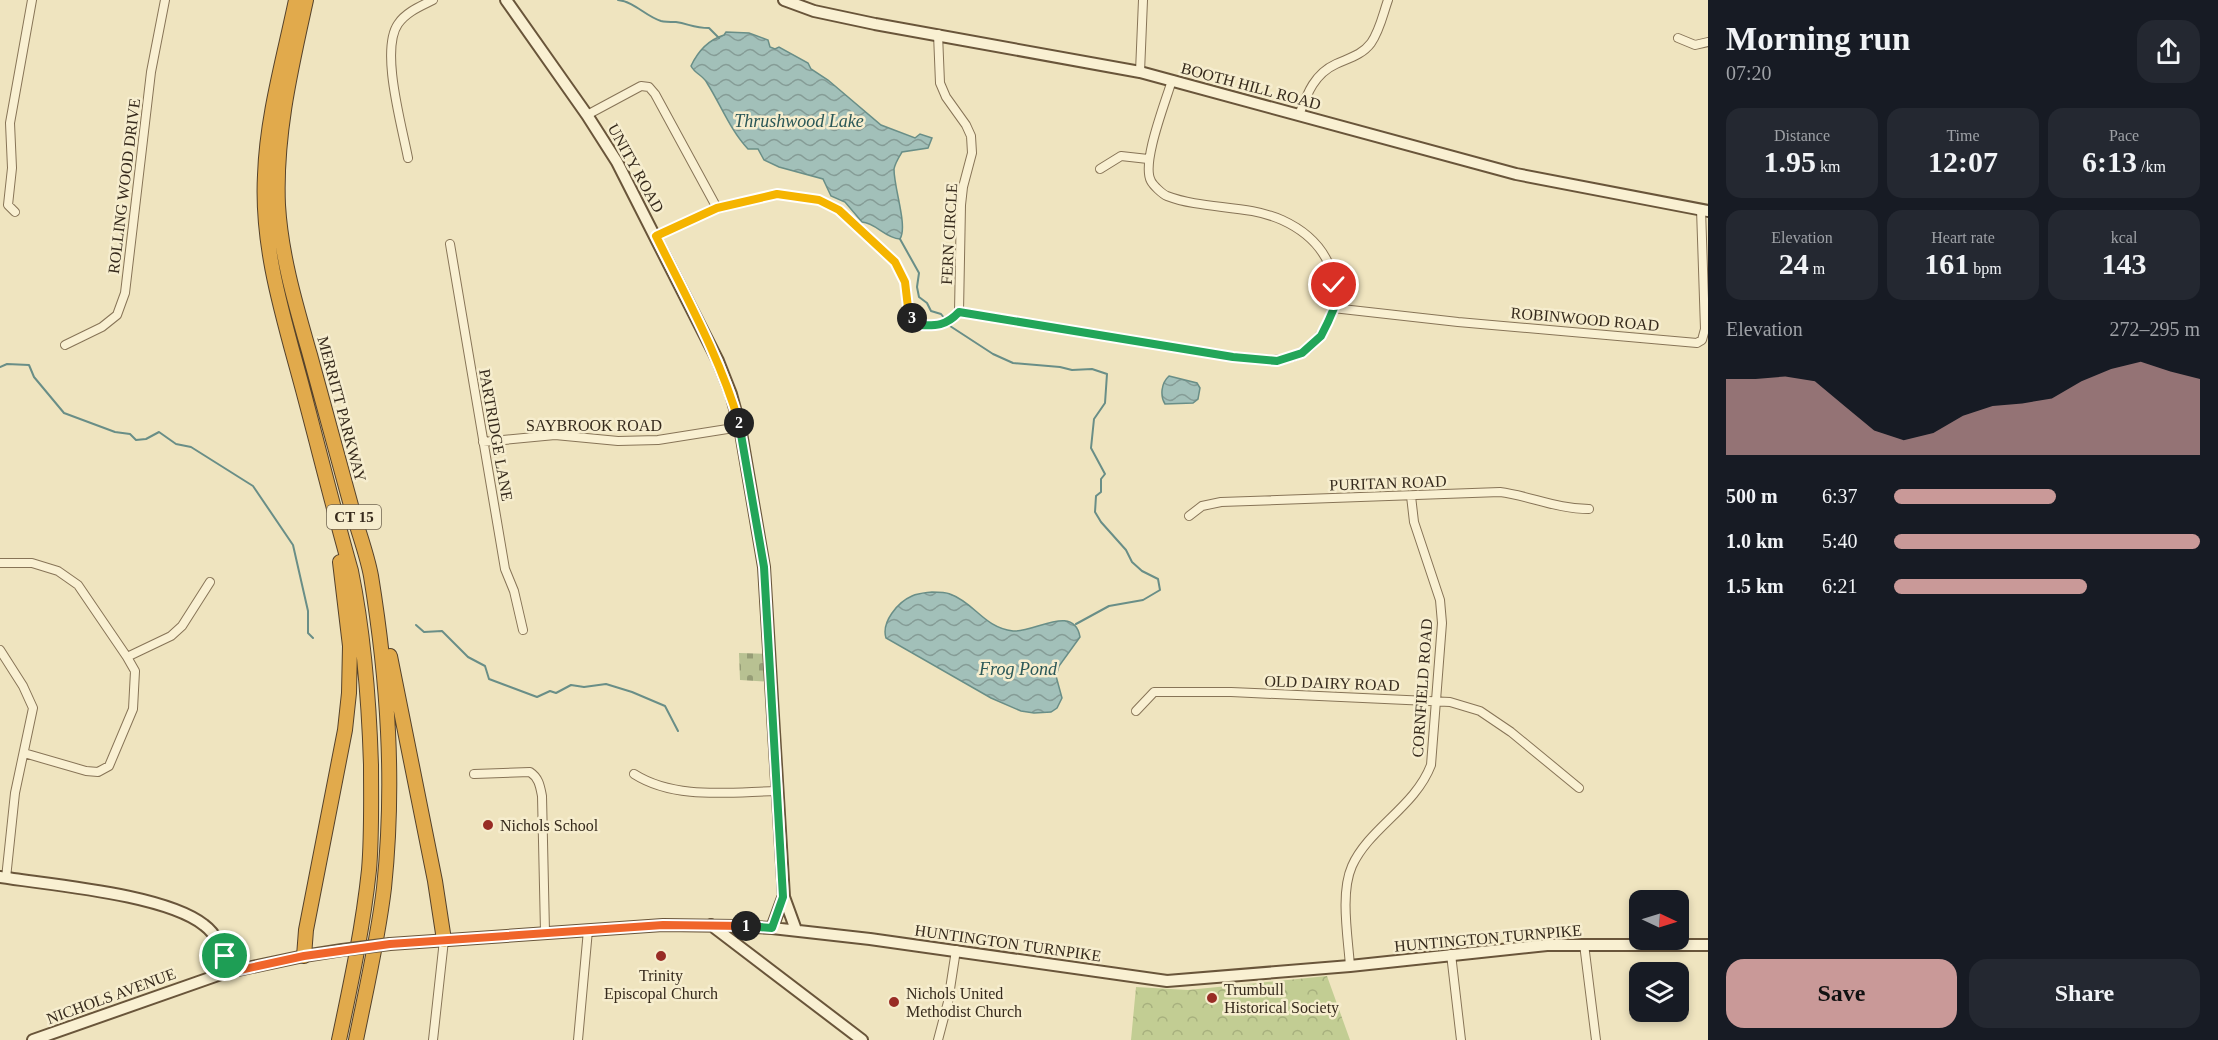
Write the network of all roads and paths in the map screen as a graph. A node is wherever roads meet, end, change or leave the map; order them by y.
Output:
1 (32, 0) edge
2 (165, 0) edge
3 (296, 0) edge
4 (306, 0) edge
5 (433, 0) edge
6 (506, 0) edge
7 (784, 0) edge
8 (1143, 0) edge
9 (1388, 0) edge
10 (938, 34) junction
11 (1678, 38) dead end
12 (1708, 42) edge
13 (1140, 72) junction
14 (1172, 80) junction
15 (587, 115) junction
16 (1299, 115) junction
17 (408, 158) dead end
18 (1148, 159) junction
19 (1100, 169) dead end
20 (717, 208) junction
21 (1704, 210) edge
22 (15, 212) dead end
23 (656, 236) junction
24 (450, 244) dead end
25 (1334, 308) junction
26 (959, 312) junction
27 (65, 345) dead end
28 (740, 427) junction
29 (483, 442) junction
30 (1411, 496) junction
31 (333, 506) junction
32 (1589, 509) dead end
33 (1189, 516) dead end
34 (0, 563) edge
35 (370, 572) junction
36 (210, 582) dead end
37 (524, 630) dead end
38 (0, 651) edge
39 (127, 657) junction
40 (1437, 701) junction
41 (1136, 711) dead end
42 (24, 753) junction
43 (474, 774) dead end
44 (634, 774) dead end
45 (1579, 788) dead end
46 (777, 791) junction
47 (3, 877) edge
48 (783, 897) junction
49 (710, 925) junction
50 (772, 928) junction
51 (588, 930) junction
52 (796, 930) junction
53 (545, 932) junction
54 (444, 940) junction
55 (1584, 944) junction
56 (1708, 945) edge
57 (956, 950) junction
58 (1451, 954) junction
59 (304, 956) junction
60 (1350, 966) junction
61 (231, 972) junction
62 (349, 991) junction
63 (357, 1036) edge
64 (33, 1040) edge
65 (331, 1040) edge
66 (339, 1040) edge
67 (434, 1040) edge
68 (578, 1040) edge
69 (862, 1040) edge
70 (938, 1040) edge
71 (1461, 1040) edge
72 (1596, 1040) edge

1 - 22 street
2 - 27 street, ROLLING WOOD DRIVE
3 - 31 highway, MERRITT PARKWAY / CT 15
4 - 35 highway, MERRITT PARKWAY / CT 15
5 - 17 street
6 - 15 main road, UNITY ROAD
7 - 10 main road, BOOTH HILL ROAD
8 - 13 street
9 - 16 street
10 - 13 main road, BOOTH HILL ROAD
10 - 26 street, FERN CIRCLE
11 - 12 street
13 - 14 main road, BOOTH HILL ROAD
14 - 16 main road, BOOTH HILL ROAD
14 - 18 street
15 - 20 street
15 - 23 main road, UNITY ROAD
16 - 21 main road, BOOTH HILL ROAD
18 - 19 street
18 - 25 street
20 - 23 street
20 - 26 street
21 - 25 street, ROBINWOOD ROAD
23 - 28 main road, UNITY ROAD
24 - 29 street, PARTRIDGE LANE
25 - 26 street
28 - 29 street, SAYBROOK ROAD
28 - 46 main road, UNITY ROAD
29 - 37 street, PARTRIDGE LANE
30 - 32 street, PURITAN ROAD
30 - 33 street, PURITAN ROAD
30 - 40 street, CORNFIELD ROAD
31 - 59 highway
31 - 62 highway, MERRITT PARKWAY / CT 15
34 - 39 street
35 - 54 highway
35 - 63 highway, MERRITT PARKWAY / CT 15
36 - 39 street
38 - 42 street
39 - 42 street
40 - 41 street, OLD DAIRY ROAD
40 - 45 street, OLD DAIRY ROAD
40 - 60 street, CORNFIELD ROAD
42 - 47 street
43 - 53 street
44 - 46 street
46 - 48 main road, UNITY ROAD
47 - 61 main road
48 - 50 main road, UNITY ROAD
48 - 52 main road, UNITY ROAD
49 - 50 main road, HUNTINGTON TURNPIKE
49 - 51 main road, HUNTINGTON TURNPIKE
49 - 69 main road
50 - 52 main road, HUNTINGTON TURNPIKE
51 - 53 main road, HUNTINGTON TURNPIKE
51 - 68 street
52 - 57 main road, HUNTINGTON TURNPIKE
53 - 54 main road, HUNTINGTON TURNPIKE
54 - 59 main road, HUNTINGTON TURNPIKE, bridge
54 - 67 street
55 - 56 main road, HUNTINGTON TURNPIKE
55 - 58 main road, HUNTINGTON TURNPIKE
55 - 72 street
57 - 60 main road, HUNTINGTON TURNPIKE
57 - 70 street
58 - 60 main road, HUNTINGTON TURNPIKE
58 - 71 street
59 - 61 main road, NICHOLS AVENUE
61 - 64 main road, NICHOLS AVENUE
62 - 65 highway
62 - 66 highway, MERRITT PARKWAY / CT 15

